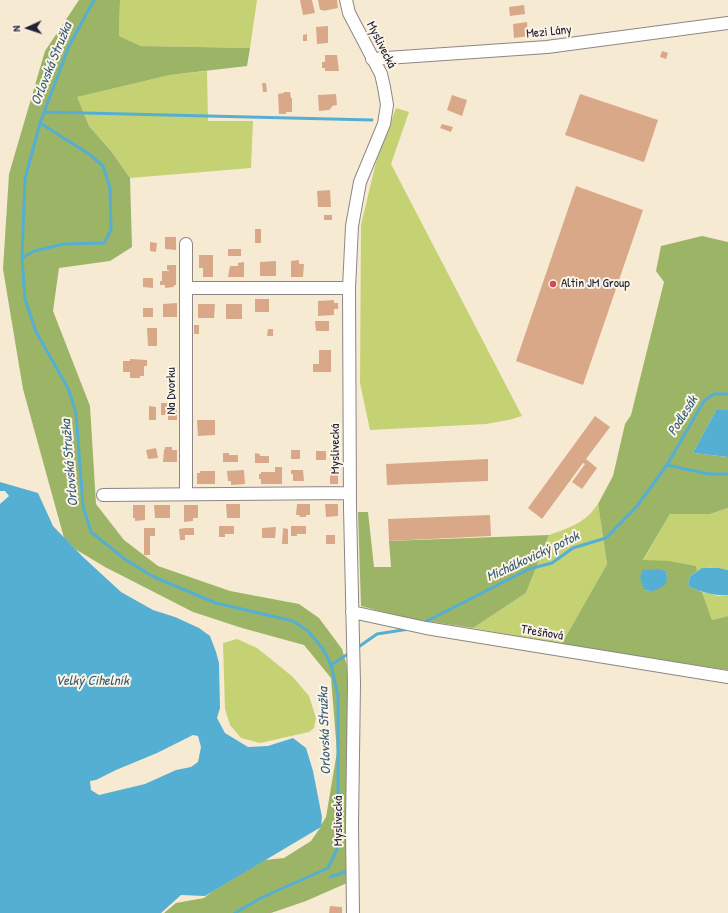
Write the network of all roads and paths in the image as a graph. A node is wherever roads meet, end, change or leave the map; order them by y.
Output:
1 (346, 0) edge
2 (728, 23) edge
3 (372, 59) junction
4 (186, 244) dead end
5 (186, 288) junction
6 (350, 288) junction
7 (186, 494) junction
8 (350, 494) junction
9 (102, 495) dead end
10 (352, 612) junction
11 (728, 677) edge
12 (353, 913) edge

1 - 3 street, Myslivecká
2 - 3 street, Mezi Lány
3 - 6 street, Myslivecká
4 - 5 street, Na Dvorku
5 - 6 street
5 - 7 street, Na Dvorku
6 - 8 street, Myslivecká
7 - 8 street
7 - 9 street
8 - 10 street, Myslivecká
10 - 11 street, Třešňová
10 - 12 street, Myslivecká

